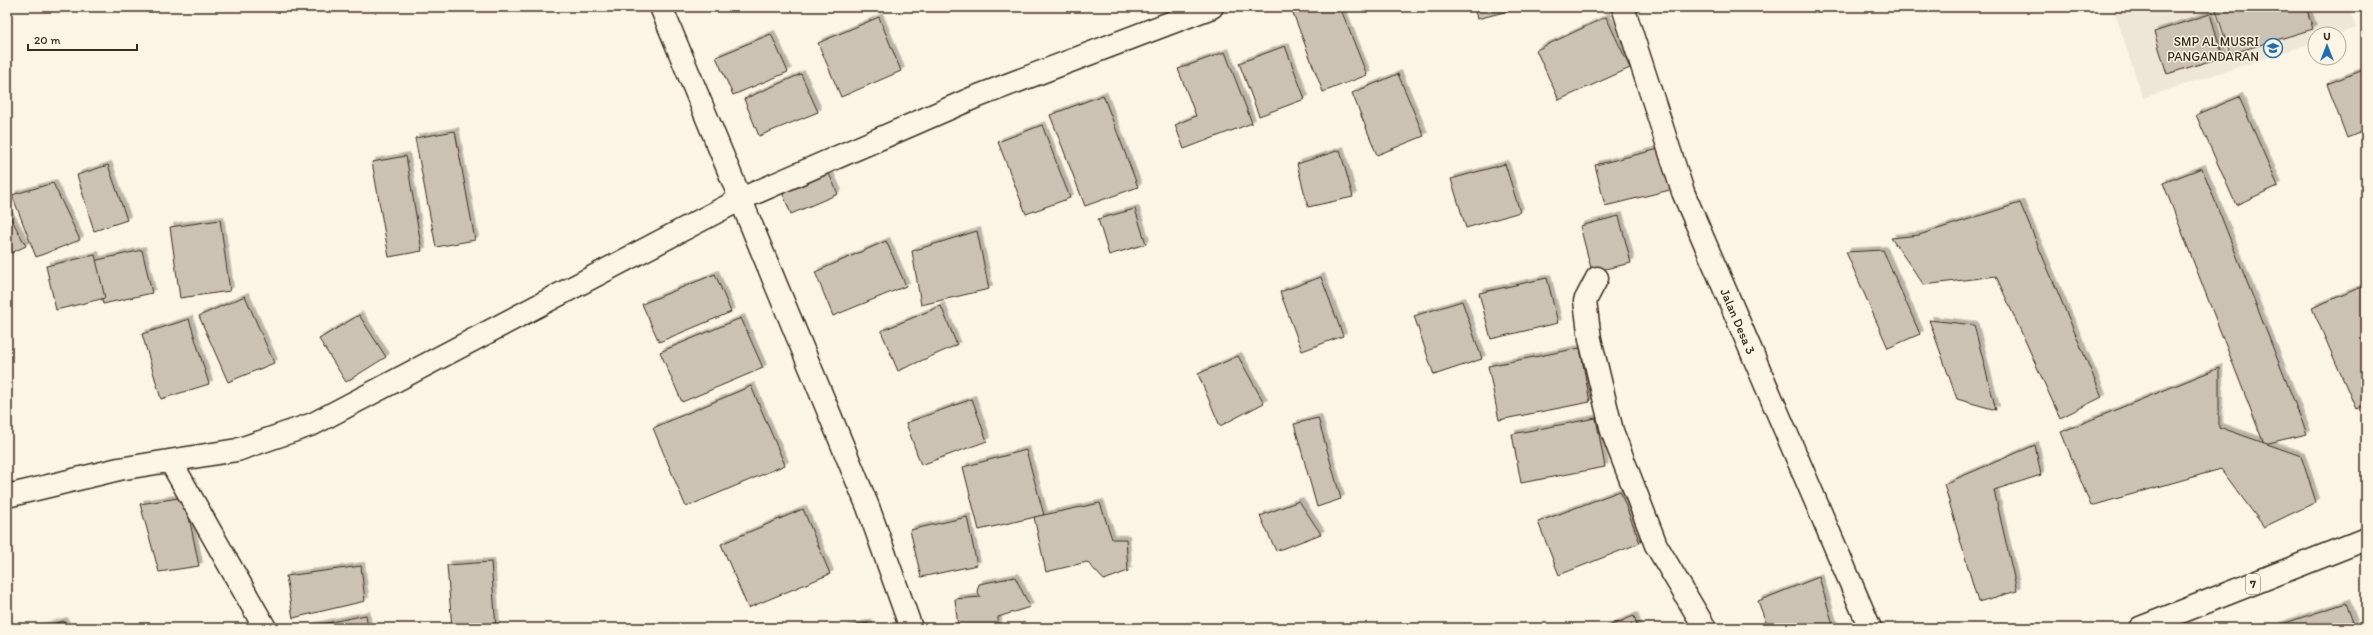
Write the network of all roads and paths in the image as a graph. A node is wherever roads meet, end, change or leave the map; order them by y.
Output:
1 (661, 7) edge
2 (1212, 7) edge
3 (1623, 7) edge
4 (741, 199) junction
5 (1597, 278) dead end
6 (171, 462) junction
7 (7, 496) edge
8 (2366, 539) edge
9 (264, 628) edge
10 (912, 628) edge
11 (1705, 628) edge
12 (1870, 628) edge
13 (2140, 628) edge

1 - 4 main road
2 - 4 main road
3 - 12 main road, Jalan Desa 3
4 - 6 main road
4 - 10 main road
5 - 11 main road
6 - 7 main road
6 - 9 main road
8 - 13 main road, 7

